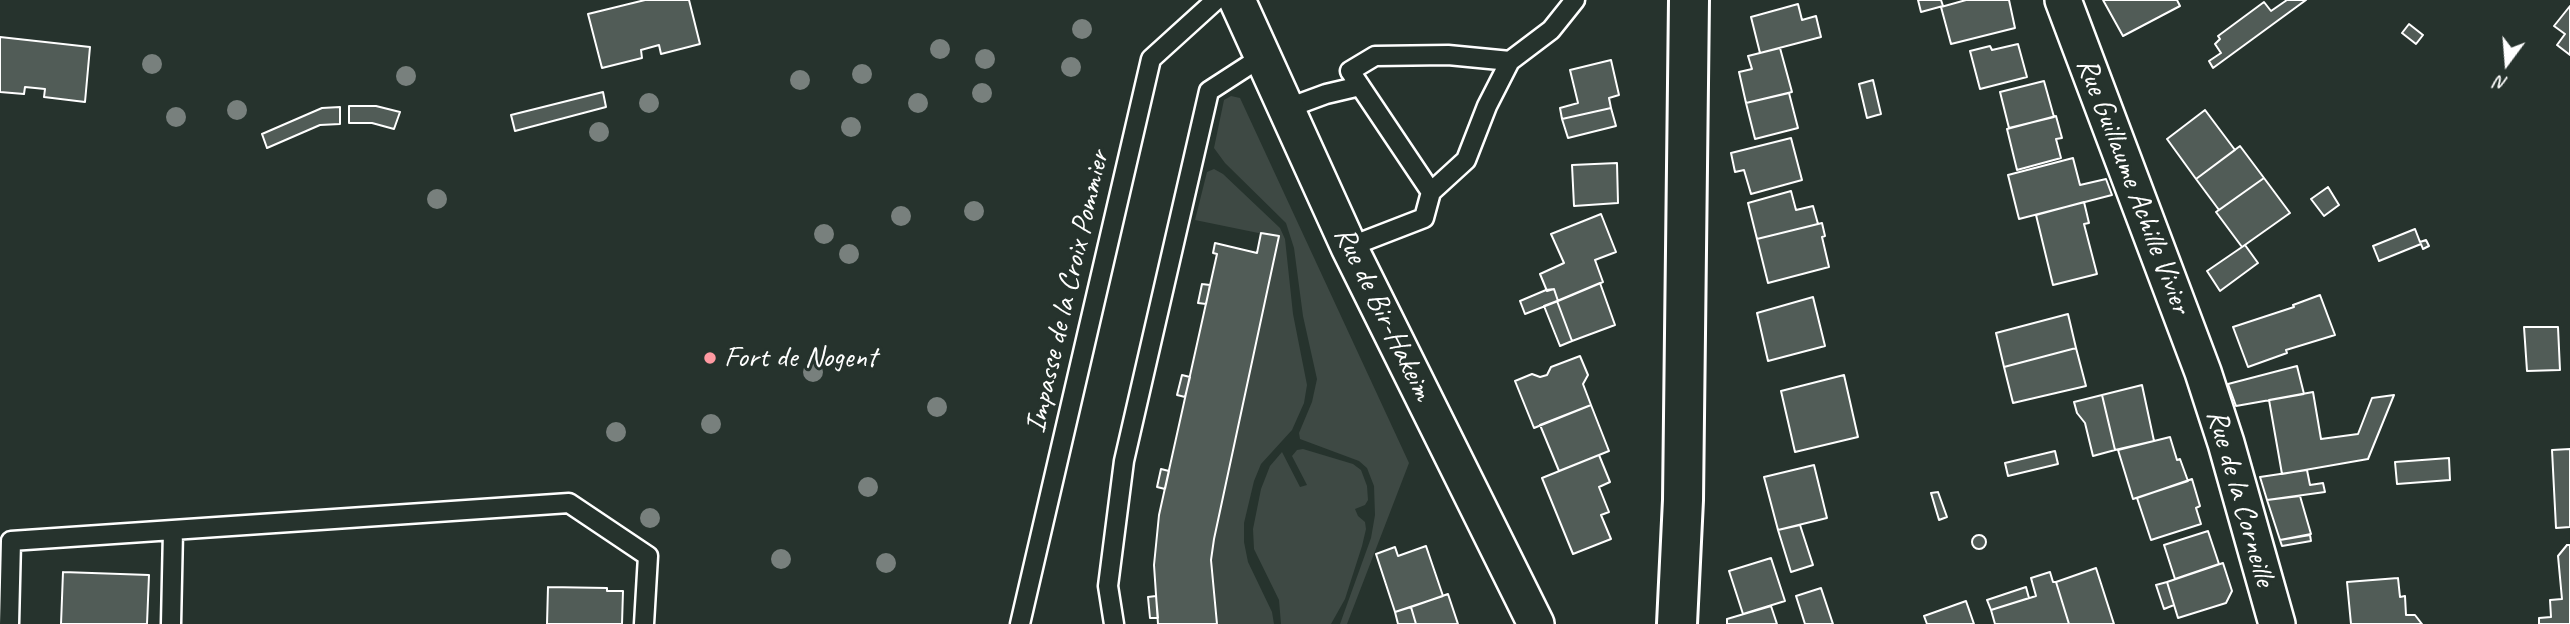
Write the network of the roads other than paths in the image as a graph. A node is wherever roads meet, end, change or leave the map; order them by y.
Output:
1 (1216, 0) edge
2 (1237, 0) edge
3 (1575, 0) edge
4 (1689, 0) edge
5 (2063, 0) edge
6 (1264, 57) junction
7 (1510, 61) junction
8 (1360, 86) junction
9 (1287, 108) junction
10 (1432, 192) junction
11 (1349, 247) junction
12 (2203, 372) joint
13 (173, 531) junction
14 (9, 624) edge
15 (171, 624) edge
16 (644, 624) edge
17 (1020, 624) edge
18 (1114, 624) edge
19 (1536, 624) edge
20 (1677, 624) edge
21 (2277, 624) edge

1 - 17 lane, Impasse de la Croix Pommier
2 - 6 street, Rue de Bir-Hakeim
3 - 7 lane
4 - 20 street
5 - 12 street, Rue Guillaume Achille Vivier
6 - 9 street, Rue de Bir-Hakeim
6 - 18 lane
7 - 8 lane
7 - 10 lane
8 - 9 lane
8 - 10 lane
9 - 11 street, Rue de Bir-Hakeim
10 - 11 lane
11 - 19 street, Rue de Bir-Hakeim
12 - 21 street, Rue de la Corneille
13 - 14 lane
13 - 15 lane
13 - 16 lane

